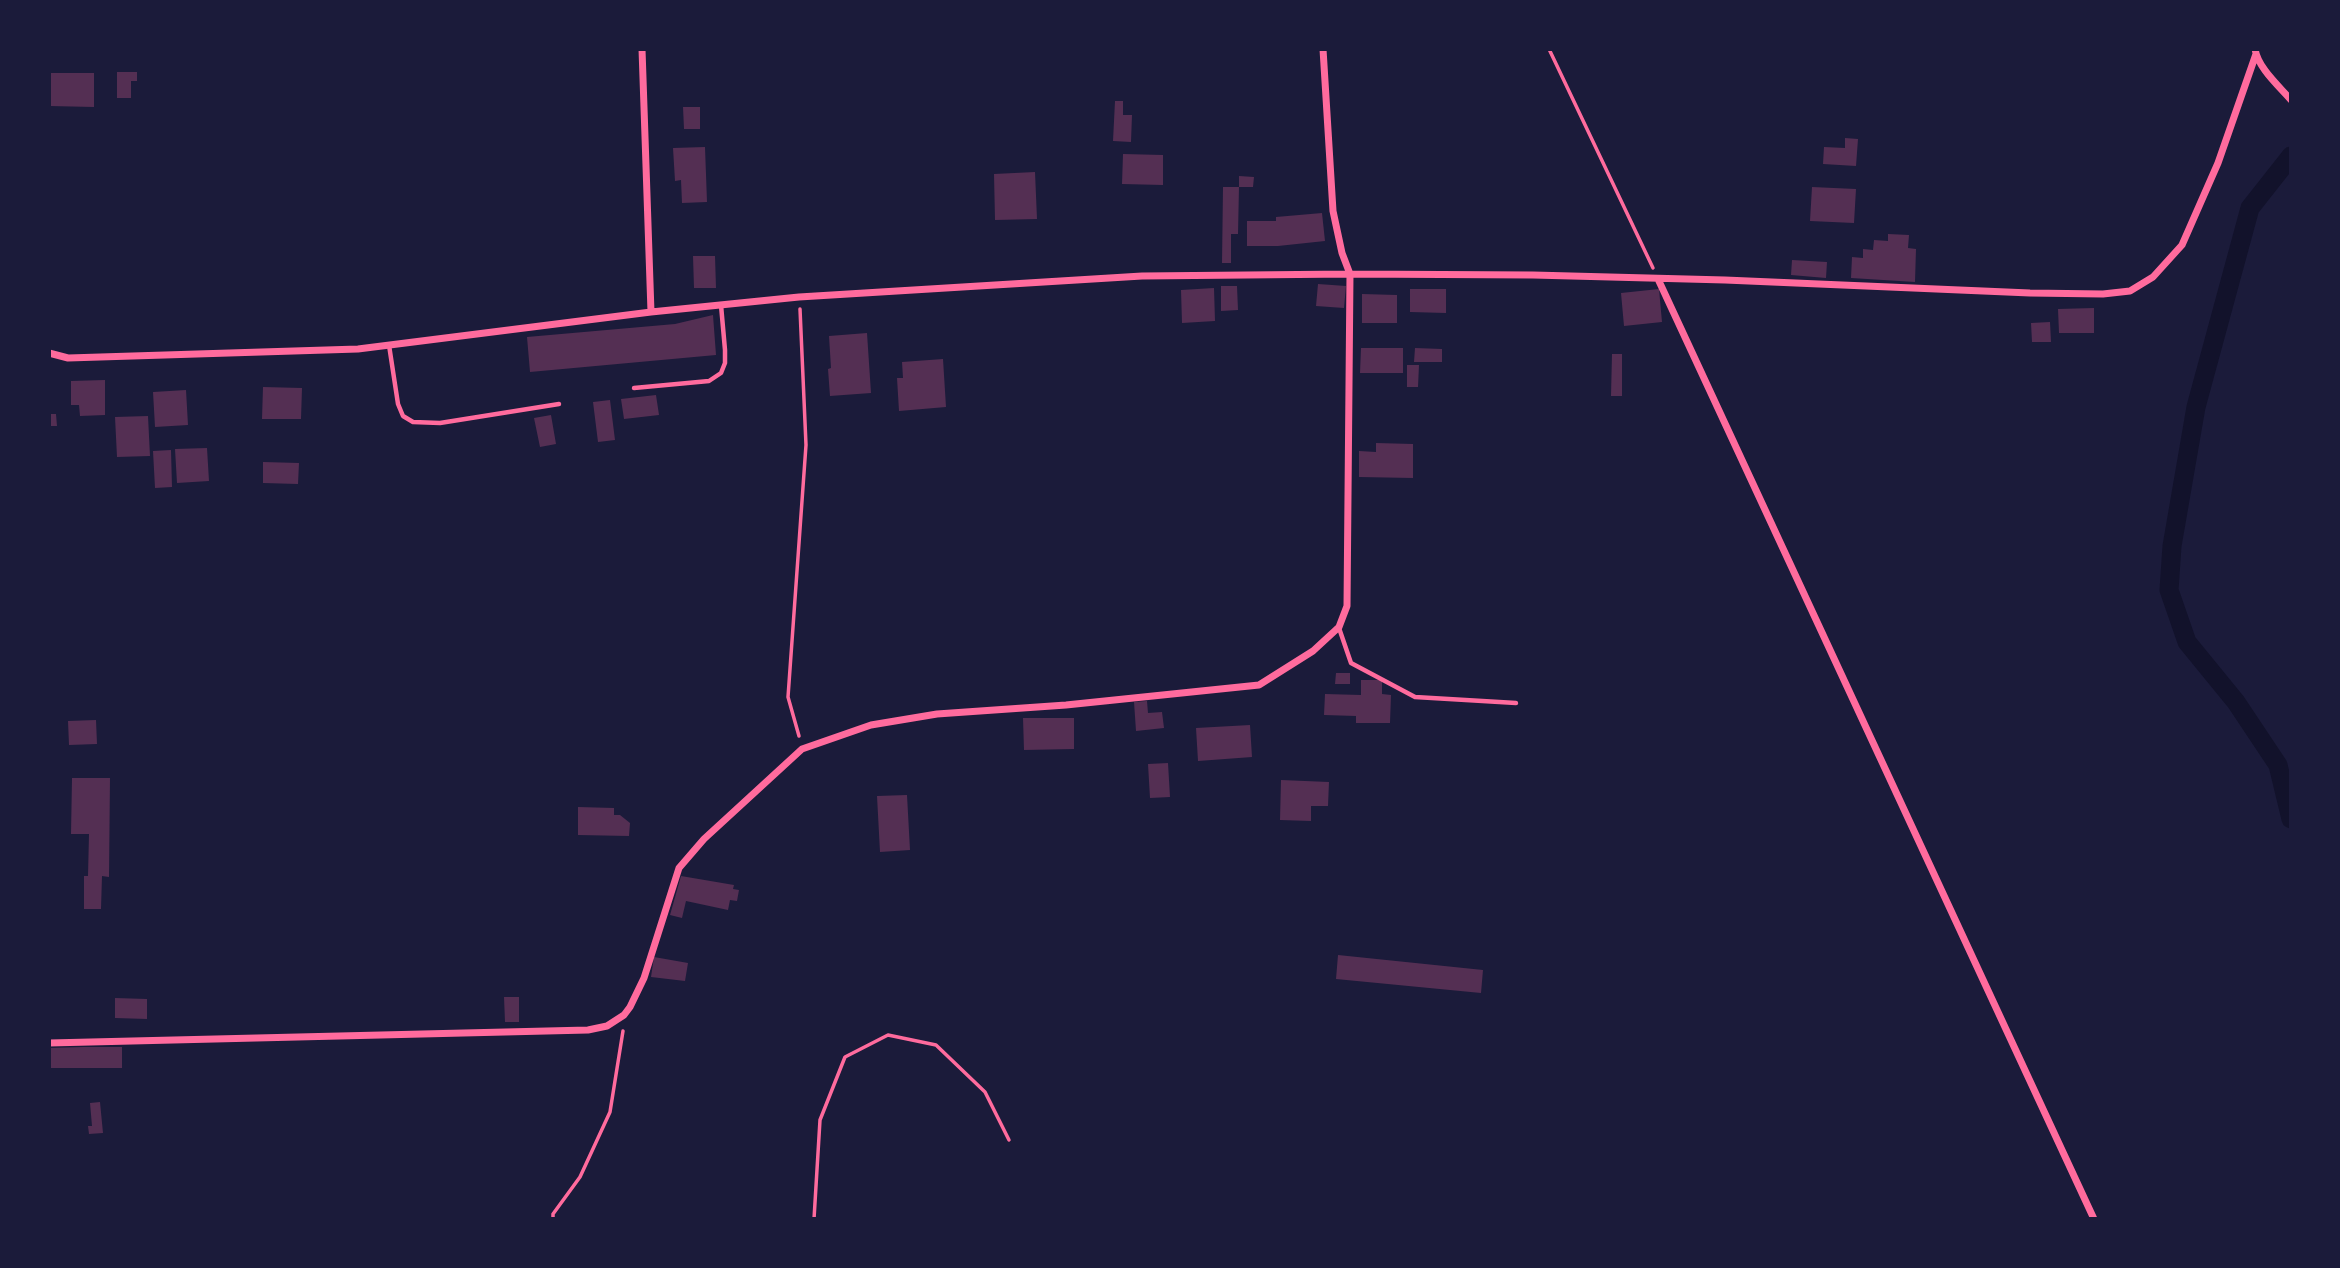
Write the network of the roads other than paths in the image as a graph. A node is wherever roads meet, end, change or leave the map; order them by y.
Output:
1 (642, 49) edge
2 (1323, 49) edge
3 (2255, 52) edge
4 (2291, 100) edge
5 (1350, 274) junction
6 (1658, 279) junction
7 (721, 304) junction
8 (651, 312) junction
9 (389, 345) junction
10 (49, 353) edge
11 (634, 388) dead end
12 (559, 404) dead end
13 (1339, 627) junction
14 (1516, 703) dead end
15 (49, 1043) edge
16 (2094, 1219) edge

1 - 8 street
2 - 5 street
3 - 4 street
3 - 6 street
5 - 6 street
5 - 7 street
5 - 13 street
6 - 16 street
7 - 8 street
7 - 11 lane
8 - 9 street
9 - 10 street
9 - 12 lane
13 - 14 lane
13 - 15 street

